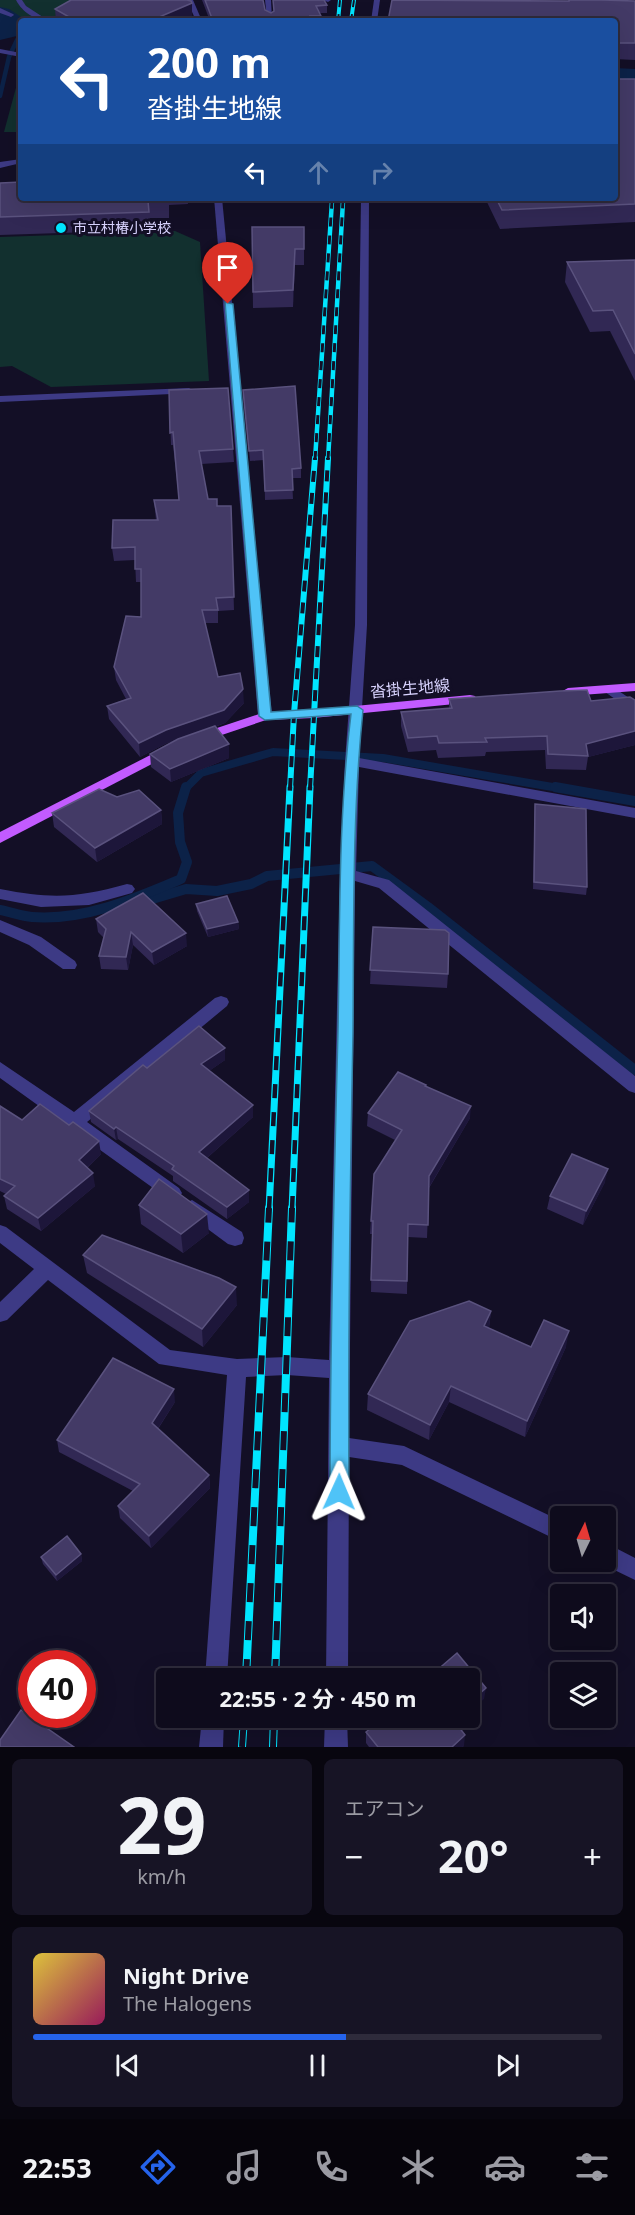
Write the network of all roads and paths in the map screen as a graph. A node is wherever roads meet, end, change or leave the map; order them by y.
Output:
1 (19, 0) edge
2 (190, 0) edge
3 (268, 0) edge
4 (376, 0) edge
5 (0, 10) edge
6 (11, 15) dead end
7 (41, 18) edge
8 (198, 18) edge
9 (270, 18) edge
10 (374, 18) edge
11 (0, 51) edge
12 (18, 54) edge
13 (18, 162) edge
14 (0, 165) edge
15 (218, 201) edge
16 (365, 201) edge
17 (201, 391) edge
18 (0, 399) edge
19 (635, 687) edge
20 (610, 689) junction
21 (552, 693) edge
22 (483, 698) edge
23 (635, 709) edge
24 (357, 710) junction
25 (265, 716) junction
26 (351, 761) junction
27 (635, 813) edge
28 (0, 838) edge
29 (348, 874) junction
30 (128, 889) dead end
31 (0, 894) edge
32 (0, 926) edge
33 (69, 965) dead end
34 (221, 1002) dead end
35 (0, 1069) edge
36 (635, 1086) edge
37 (74, 1122) junction
38 (0, 1233) edge
39 (234, 1238) dead end
40 (47, 1269) junction
41 (0, 1314) edge
42 (237, 1368) junction
43 (339, 1370) junction
44 (340, 1446) junction
45 (550, 1527) edge
46 (616, 1559) edge
47 (635, 1569) edge
48 (217, 1668) edge
49 (337, 1668) edge
50 (212, 1728) edge
51 (336, 1728) edge
52 (211, 1747) edge
53 (336, 1747) edge

1 - 7 street
2 - 8 street
3 - 9 street
4 - 10 street
5 - 6 street
11 - 12 street
13 - 14 street
15 - 25 street
16 - 24 street
17 - 18 street
19 - 20 main road
20 - 21 main road
20 - 23 street
22 - 24 main road, 沓掛生地線
24 - 25 main road, 沓掛生地線
24 - 26 street
25 - 28 main road, 沓掛生地線
26 - 27 street
26 - 29 street
29 - 36 street
29 - 43 street
30 - 31 street
32 - 33 street
34 - 37 street
35 - 37 street
37 - 39 street
38 - 40 street
40 - 41 street
40 - 42 street
42 - 43 street
42 - 48 street
43 - 44 street
44 - 45 street
44 - 49 street
46 - 47 street
50 - 52 street
51 - 53 street

